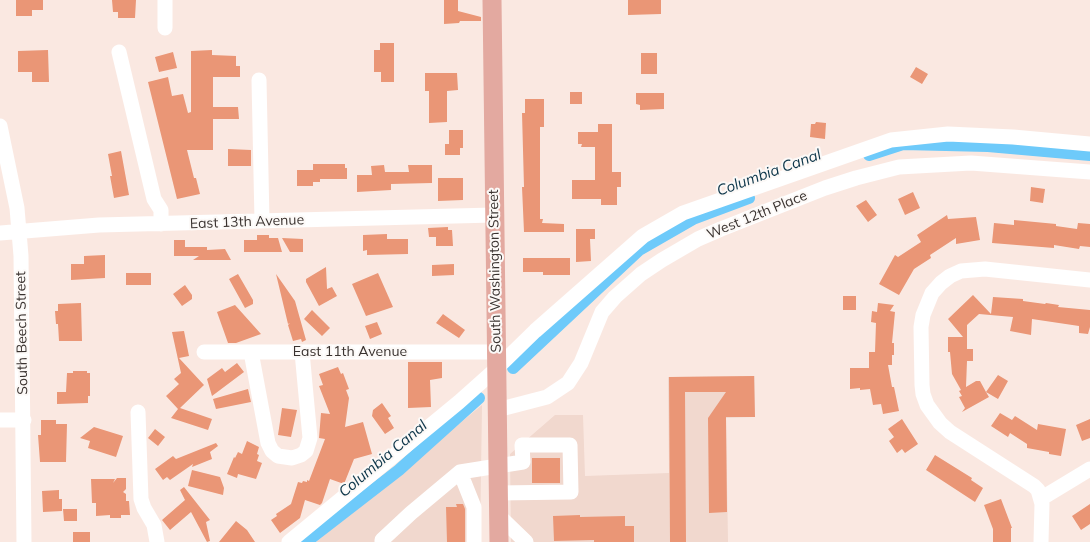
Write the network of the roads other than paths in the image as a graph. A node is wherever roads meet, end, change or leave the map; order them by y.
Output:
1 (164, 0) edge
2 (492, 0) edge
3 (165, 28) dead end
4 (119, 52) dead end
5 (259, 80) dead end
6 (0, 126) edge
7 (1090, 144) edge
8 (1090, 172) edge
9 (494, 215) junction
10 (262, 221) junction
11 (161, 224) junction
12 (20, 231) junction
13 (0, 233) edge
14 (1090, 280) edge
15 (204, 352) dead end
16 (251, 352) junction
17 (302, 352) junction
18 (496, 361) junction
19 (497, 410) junction
20 (138, 412) dead end
21 (0, 420) edge
22 (24, 420) junction
23 (498, 465) junction
24 (1090, 469) edge
25 (460, 472) junction
26 (498, 493) junction
27 (1042, 498) junction
28 (498, 516) junction
29 (24, 542) edge
30 (157, 542) edge
31 (289, 542) edge
32 (382, 542) edge
33 (474, 542) edge
34 (499, 542) edge
35 (526, 542) edge
36 (1042, 542) edge

1 - 3 street
2 - 9 main road, South Washington Street
4 - 11 street
5 - 10 street
6 - 12 street, South Beech Street
7 - 18 street
8 - 19 street, West 12th Place
9 - 10 street, East 13th Avenue
9 - 18 main road, South Washington Street
10 - 11 street, East 13th Avenue
11 - 12 street, East 13th Avenue
12 - 13 street, East 13th Avenue
12 - 22 street, South Beech Street
14 - 27 street
15 - 16 street, East 11th Avenue
16 - 17 street, East 11th Avenue
16 - 17 street
17 - 18 street, East 11th Avenue
18 - 19 main road, South Washington Street
18 - 31 street
19 - 23 main road, South Washington Street
20 - 30 street
21 - 22 street
22 - 29 street, South Beech Street
23 - 25 street
23 - 26 main road, South Washington Street
23 - 26 street
24 - 27 street
25 - 32 street
25 - 33 street
26 - 28 main road, South Washington Street
27 - 36 street
28 - 34 main road, South Washington Street
28 - 35 street

